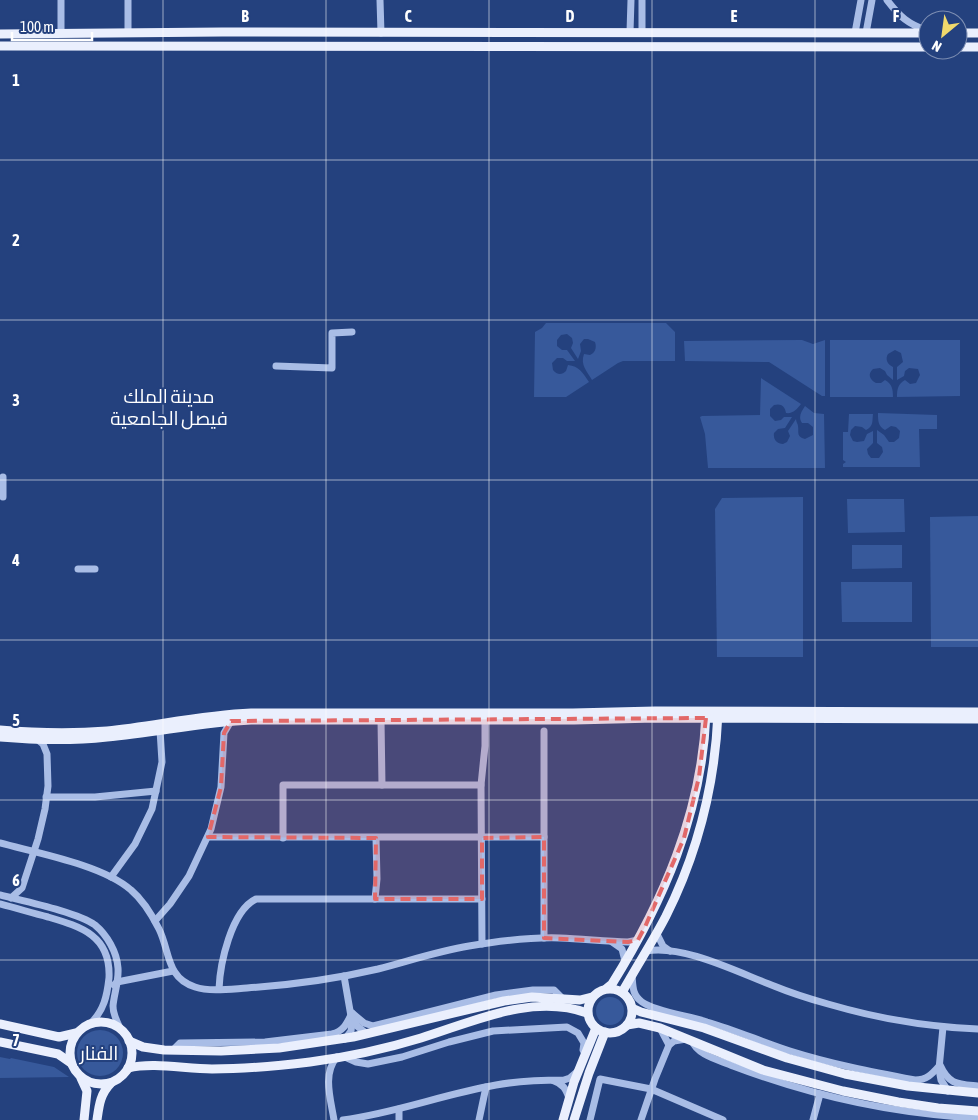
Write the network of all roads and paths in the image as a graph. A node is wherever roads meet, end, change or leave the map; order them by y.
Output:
1 (61, 0) edge
2 (128, 0) edge
3 (380, 0) edge
4 (631, 0) edge
5 (642, 0) edge
6 (861, 0) edge
7 (872, 0) edge
8 (887, 0) edge
9 (918, 27) edge
10 (630, 32) junction
11 (642, 32) junction
12 (918, 32) edge
13 (61, 33) junction
14 (128, 33) junction
15 (380, 33) junction
16 (855, 33) junction
17 (866, 33) junction
18 (0, 34) edge
19 (0, 46) edge
20 (631, 46) junction
21 (642, 46) junction
22 (918, 47) edge
23 (857, 48) junction
24 (352, 332) dead end
25 (276, 366) dead end
26 (3, 477) dead end
27 (3, 497) dead end
28 (78, 569) dead end
29 (95, 569) dead end
30 (978, 712) edge
31 (706, 715) junction
32 (718, 715) junction
33 (978, 719) edge
34 (381, 720) junction
35 (484, 720) junction
36 (232, 721) junction
37 (212, 723) junction
38 (0, 730) edge
39 (160, 730) junction
40 (544, 731) dead end
41 (224, 733) junction
42 (0, 737) edge
43 (37, 739) junction
44 (56, 740) junction
45 (47, 754) junction
46 (382, 785) junction
47 (482, 785) junction
48 (156, 791) junction
49 (46, 797) junction
50 (208, 837) junction
51 (544, 837) junction
52 (283, 838) junction
53 (376, 838) junction
54 (482, 838) junction
55 (0, 843) edge
56 (34, 852) junction
57 (111, 877) junction
58 (22, 888) junction
59 (0, 895) edge
60 (11, 898) junction
61 (375, 899) junction
62 (482, 899) junction
63 (27, 902) junction
64 (0, 904) edge
65 (155, 921) junction
66 (657, 934) junction
67 (544, 938) junction
68 (638, 940) junction
69 (482, 944) junction
70 (622, 945) junction
71 (646, 951) junction
72 (670, 951) junction
73 (625, 961) junction
74 (173, 971) junction
75 (632, 975) junction
76 (344, 976) junction
77 (117, 982) junction
78 (607, 988) junction
79 (108, 989) junction
80 (219, 989) junction
81 (623, 993) junction
82 (592, 997) junction
83 (562, 998) junction
84 (632, 1008) junction
85 (587, 1013) junction
86 (352, 1015) junction
87 (91, 1023) junction
88 (0, 1024) edge
89 (627, 1024) junction
90 (944, 1027) junction
91 (120, 1028) junction
92 (660, 1028) junction
93 (600, 1030) junction
94 (978, 1030) edge
95 (76, 1034) junction
96 (368, 1034) junction
97 (345, 1039) junction
98 (129, 1040) junction
99 (689, 1040) junction
100 (0, 1042) edge
101 (669, 1045) junction
102 (173, 1050) junction
103 (585, 1055) junction
104 (341, 1057) junction
105 (71, 1062) junction
106 (311, 1062) junction
107 (939, 1067) junction
108 (128, 1068) junction
109 (580, 1070) junction
110 (81, 1078) junction
111 (328, 1079) junction
112 (552, 1080) junction
113 (111, 1083) junction
114 (978, 1086) edge
115 (486, 1087) junction
116 (925, 1088) junction
117 (651, 1089) junction
118 (949, 1091) junction
119 (978, 1093) edge
120 (820, 1094) junction
121 (570, 1098) junction
122 (399, 1109) junction
123 (978, 1111) edge
124 (98, 1116) edge
125 (707, 1117) edge
126 (978, 1118) edge
127 (84, 1120) edge
128 (105, 1120) edge
129 (334, 1120) edge
130 (345, 1120) edge
131 (399, 1120) edge
132 (478, 1120) edge
133 (563, 1120) edge
134 (574, 1120) edge
135 (590, 1120) edge
136 (641, 1120) edge
137 (723, 1120) edge
138 (814, 1120) edge

1 - 13 street
2 - 14 street
3 - 15 street
4 - 10 street
5 - 11 street
6 - 16 street
7 - 17 street
8 - 9 street
10 - 11 main road
10 - 15 main road
10 - 20 main road
11 - 16 main road
11 - 21 main road
12 - 17 main road
13 - 14 main road
13 - 18 main road
14 - 15 main road
16 - 17 main road
16 - 23 main road
17 - 23 main road
19 - 20 main road
20 - 21 main road
21 - 23 main road
22 - 23 main road
24 - 25 street
26 - 27 street
28 - 29 street
30 - 32 main road
31 - 32 main road
31 - 35 main road
31 - 38 main road
31 - 68 main road
32 - 33 main road
32 - 66 main road
34 - 35 main road
34 - 36 main road
34 - 46 street
35 - 47 street
36 - 37 main road
36 - 41 street
37 - 39 main road
37 - 41 street
39 - 44 main road
39 - 48 street
40 - 51 street
41 - 50 street
42 - 43 main road
43 - 44 main road
43 - 45 street
44 - 45 street
45 - 49 street
46 - 47 street
46 - 52 street
47 - 54 street
48 - 49 street
48 - 57 street
49 - 56 street
50 - 52 street
50 - 65 street
51 - 54 street
51 - 67 street
52 - 53 street
53 - 54 street
53 - 61 street
54 - 62 street
55 - 56 street
56 - 57 street
56 - 58 street
57 - 65 street
58 - 60 street
58 - 63 street
59 - 60 street
60 - 63 street
61 - 62 street
61 - 80 street
62 - 69 street
63 - 77 street
64 - 79 street
65 - 74 street
66 - 71 main road
66 - 72 street
67 - 69 street
67 - 70 street
68 - 70 street
68 - 73 main road
69 - 76 street
70 - 73 street
71 - 72 street
71 - 75 main road
72 - 90 street
73 - 78 main road
74 - 77 street
74 - 80 street
75 - 81 main road
75 - 107 street
76 - 80 street
76 - 86 street
77 - 79 street
77 - 91 street
78 - 81 main road
78 - 82 main road
79 - 87 street
81 - 84 main road
82 - 83 main road
82 - 85 main road
83 - 86 street
83 - 96 main road
84 - 89 main road
84 - 116 main road
85 - 93 main road
85 - 104 main road
86 - 96 street
86 - 97 street
86 - 102 street
87 - 91 main road
87 - 95 main road
88 - 95 main road
89 - 92 main road
89 - 93 main road
90 - 94 street
90 - 107 street
91 - 98 main road
92 - 99 main road
92 - 101 street
93 - 103 main road
93 - 134 main road
95 - 105 main road
96 - 97 main road
97 - 102 main road
98 - 102 main road
98 - 108 main road
99 - 101 street
99 - 120 street
99 - 123 main road
100 - 105 main road
101 - 117 street
103 - 104 street
103 - 109 main road
104 - 106 main road
104 - 111 street
105 - 110 main road
106 - 108 main road
106 - 111 street
107 - 114 street
107 - 116 street
107 - 118 street
108 - 113 main road
109 - 112 street
109 - 121 main road
110 - 113 main road
110 - 127 main road
111 - 129 street
112 - 115 street
112 - 121 street
113 - 124 main road
115 - 122 street
115 - 132 street
116 - 118 main road
117 - 125 street
117 - 135 street
117 - 136 street
118 - 119 main road
120 - 126 street
120 - 138 street
121 - 133 main road
122 - 130 street
122 - 131 street
124 - 128 street
125 - 137 street

